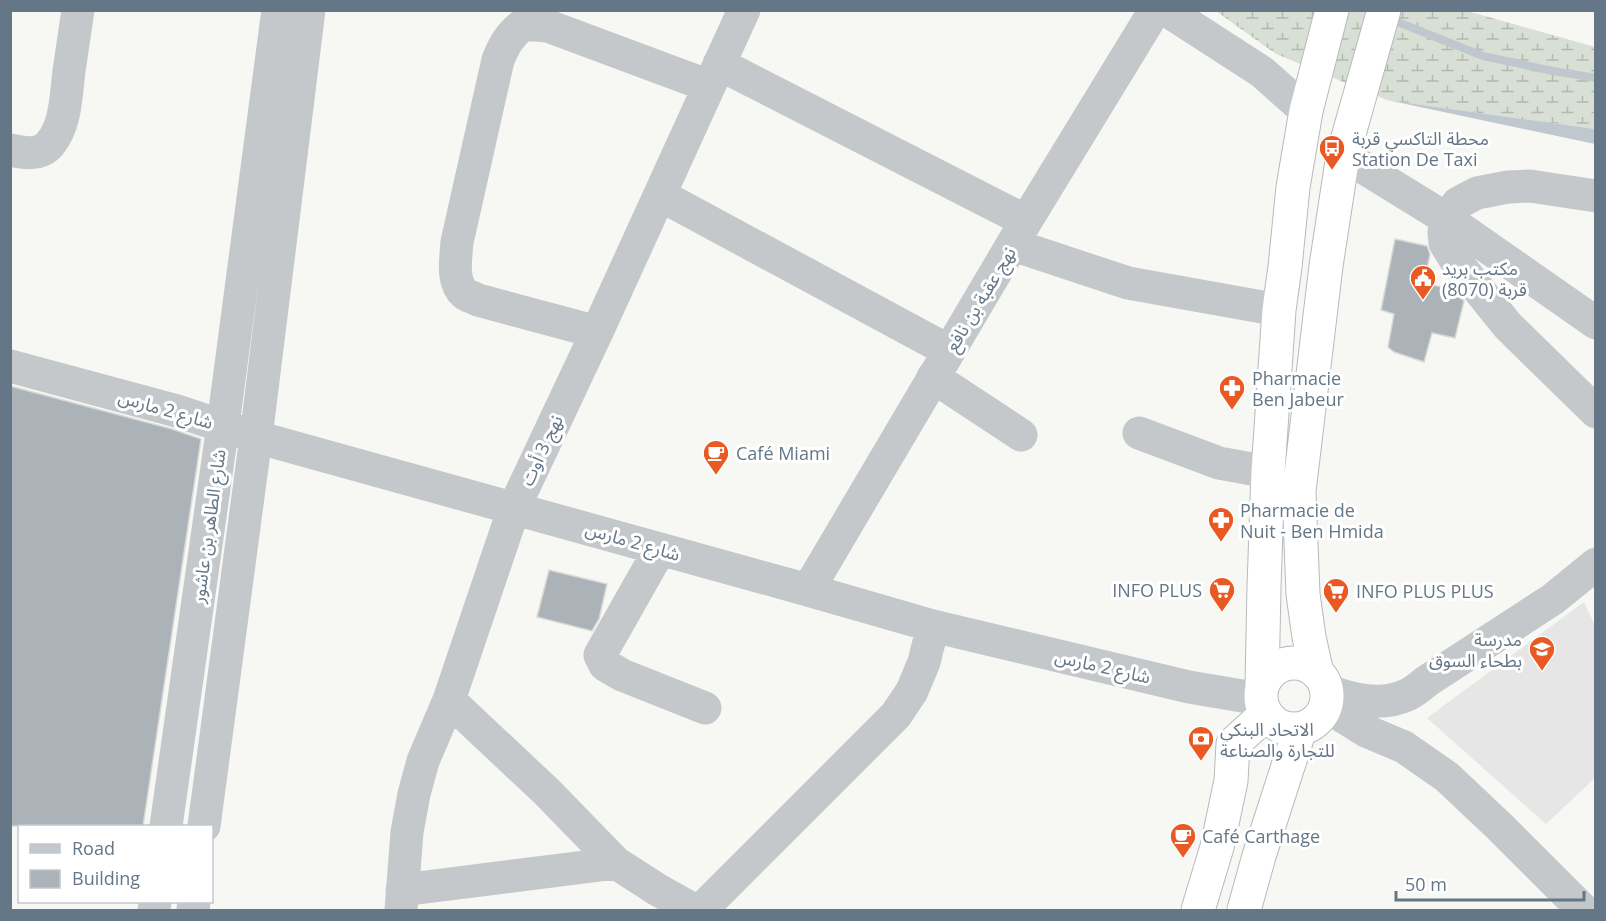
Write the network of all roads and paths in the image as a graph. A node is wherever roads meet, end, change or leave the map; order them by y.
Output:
1 (78, 10) edge
2 (278, 10) edge
3 (309, 10) edge
4 (744, 10) edge
5 (1155, 10) edge
6 (1166, 10) edge
7 (1332, 10) edge
8 (1384, 10) edge
9 (714, 75) junction
10 (1308, 100) junction
11 (10, 150) edge
12 (1343, 155) junction
13 (660, 195) junction
14 (1596, 196) edge
15 (1447, 219) junction
16 (1019, 232) junction
17 (1279, 310) junction
18 (1596, 322) edge
19 (597, 332) junction
20 (941, 364) junction
21 (10, 366) edge
22 (1596, 412) edge
23 (223, 425) junction
24 (1139, 433) dead end
25 (1021, 435) dead end
26 (256, 437) junction
27 (1268, 472) junction
28 (514, 508) junction
29 (660, 549) junction
30 (1596, 564) edge
31 (808, 590) junction
32 (933, 626) junction
33 (449, 700) junction
34 (1263, 700) junction
35 (1317, 704) junction
36 (705, 708) dead end
37 (166, 825) edge
38 (204, 825) edge
39 (616, 863) junction
40 (401, 900) edge
41 (694, 910) edge
42 (701, 910) edge
43 (1198, 910) edge
44 (1244, 910) edge
45 (1583, 910) edge

1 - 11 street
2 - 23 street, شارع الطاهر بن عاشور
3 - 26 street, شارع الطاهر بن عاشور
4 - 9 street, نهج 3 أوت
5 - 16 street, نهج عقبة بن نافع
6 - 10 street
7 - 10 highway
8 - 12 highway
9 - 13 street, نهج 3 أوت
9 - 16 street
9 - 19 street
10 - 17 highway
12 - 15 street
12 - 35 highway
13 - 19 street, نهج 3 أوت
13 - 20 street
14 - 15 street
15 - 18 street
15 - 22 street
16 - 17 street
16 - 20 street, نهج عقبة بن نافع
17 - 27 highway
19 - 28 street, نهج 3 أوت
20 - 25 street
20 - 31 street, نهج عقبة بن نافع
21 - 23 street, شارع 2 مارس
23 - 26 street, شارع 2 مارس
23 - 37 street, شارع الطاهر بن عاشور
24 - 27 street
26 - 28 street, شارع 2 مارس
26 - 38 street, شارع الطاهر بن عاشور
27 - 34 highway
28 - 29 street, شارع 2 مارس
28 - 33 street, نهج 3 أوت
29 - 31 street, شارع 2 مارس
29 - 36 street
30 - 35 street
31 - 32 street, شارع 2 مارس
32 - 34 street, شارع 2 مارس
32 - 42 street
33 - 39 street
33 - 40 street, نهج 3 أوت
34 - 35 highway
34 - 35 highway
34 - 43 highway
35 - 44 highway
35 - 45 street
39 - 40 street
39 - 41 street

